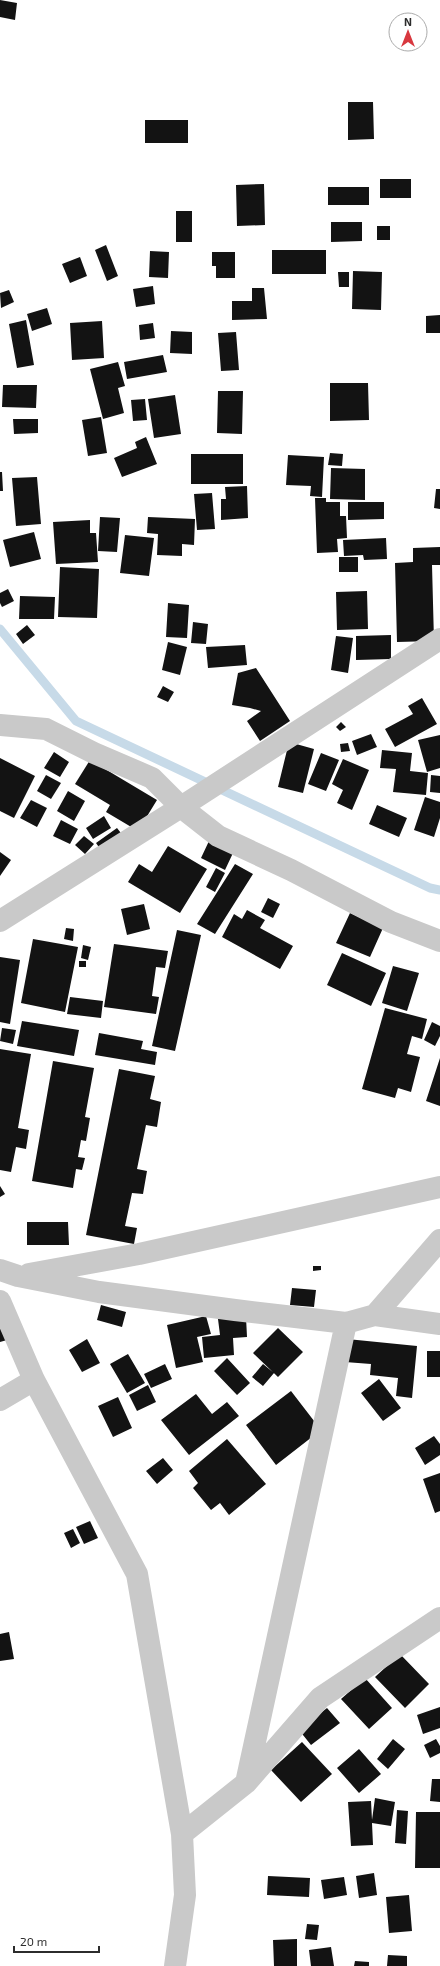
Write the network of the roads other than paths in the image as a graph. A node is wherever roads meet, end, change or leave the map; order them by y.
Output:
1 (440, 639) edge
2 (0, 725) edge
3 (181, 807) junction
4 (0, 921) edge
5 (440, 941) edge
6 (440, 1187) edge
7 (440, 1240) edge
8 (9, 1273) edge
9 (0, 1301) edge
10 (375, 1314) junction
11 (346, 1324) junction
12 (440, 1324) edge
13 (34, 1380) junction
14 (0, 1400) edge
15 (440, 1618) edge
16 (246, 1783) junction
17 (182, 1834) junction
18 (175, 1966) edge

1 - 3 street
2 - 3 street
3 - 4 street
3 - 5 street
6 - 8 street
7 - 10 street
8 - 11 street
9 - 13 street
10 - 11 street
10 - 12 street
11 - 16 street
13 - 14 street
13 - 17 street
15 - 16 street
16 - 17 street
17 - 18 street

